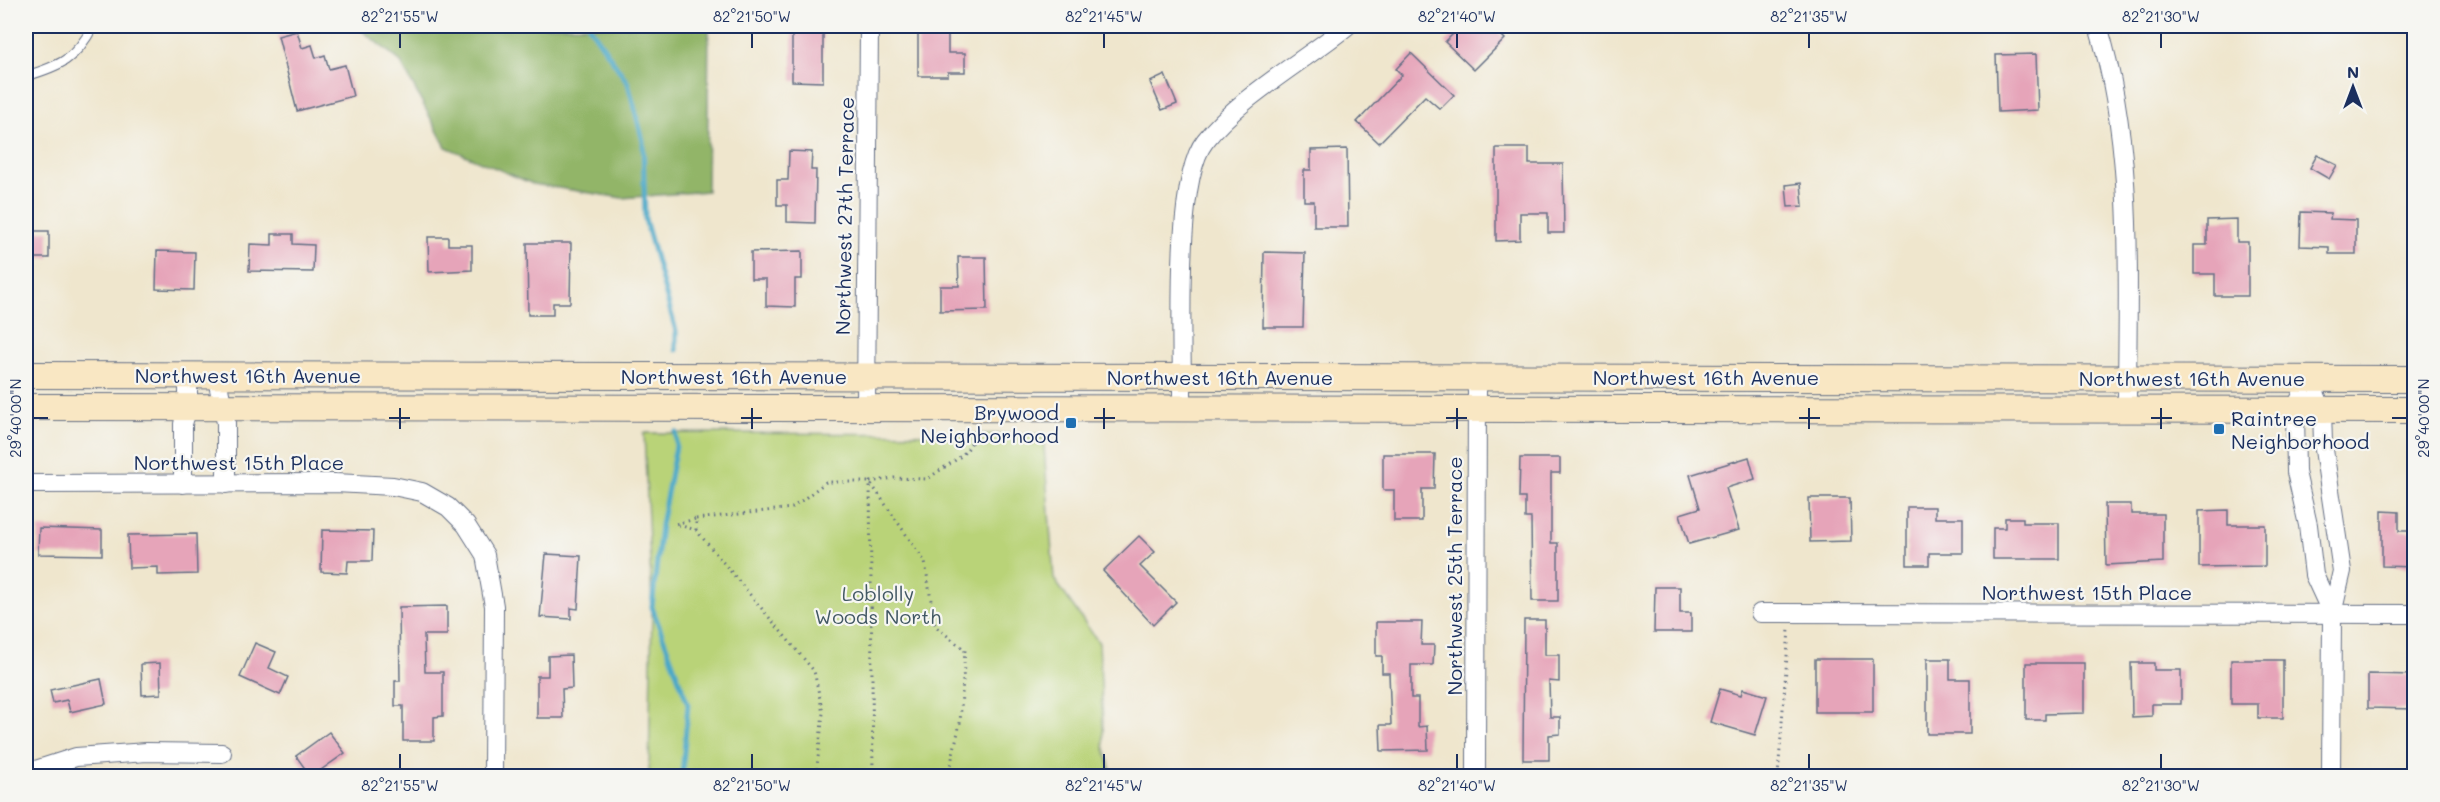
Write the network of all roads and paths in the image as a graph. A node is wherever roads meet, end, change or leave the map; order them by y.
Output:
1 (93, 26) edge
2 (869, 26) edge
3 (1347, 26) edge
4 (2098, 26) edge
5 (26, 76) edge
6 (188, 374) junction
7 (216, 374) junction
8 (26, 375) edge
9 (536, 376) junction
10 (1477, 376) junction
11 (865, 377) junction
12 (1182, 377) junction
13 (1797, 377) junction
14 (2127, 378) junction
15 (2310, 378) junction
16 (2415, 379) edge
17 (26, 407) edge
18 (188, 407) junction
19 (536, 407) junction
20 (224, 408) junction
21 (866, 408) junction
22 (1182, 408) junction
23 (1477, 408) junction
24 (1797, 409) junction
25 (2127, 409) junction
26 (2295, 410) junction
27 (2322, 410) junction
28 (2415, 410) edge
29 (974, 424) dead end
30 (870, 482) junction
31 (26, 484) edge
32 (183, 484) junction
33 (226, 484) junction
34 (696, 519) junction
35 (696, 530) junction
36 (1760, 613) dead end
37 (1790, 613) junction
38 (2332, 614) junction
39 (2415, 614) edge
40 (222, 753) dead end
41 (26, 773) edge
42 (493, 777) edge
43 (816, 777) edge
44 (873, 777) edge
45 (948, 777) edge
46 (1476, 777) edge
47 (1778, 777) edge
48 (2331, 777) edge

1 - 5 lane
2 - 11 street, Northwest 27th Terrace
3 - 12 street
4 - 14 street
6 - 7 main road, Northwest 16th Avenue
6 - 8 main road, Northwest 16th Avenue
6 - 18 street
7 - 9 main road, Northwest 16th Avenue
7 - 20 street
9 - 11 main road, Northwest 16th Avenue
9 - 19 main road
10 - 12 main road, Northwest 16th Avenue
10 - 13 main road, Northwest 16th Avenue
10 - 23 street, Northwest 25th Terrace
11 - 12 main road, Northwest 16th Avenue
11 - 21 street, Northwest 27th Terrace
12 - 22 street
13 - 14 main road, Northwest 16th Avenue
13 - 24 main road
14 - 15 main road, Northwest 16th Avenue
14 - 25 street
15 - 16 main road, Northwest 16th Avenue
15 - 26 street
15 - 27 street
17 - 18 main road, Northwest 16th Avenue
18 - 20 main road, Northwest 16th Avenue
18 - 32 street
19 - 20 main road, Northwest 16th Avenue
19 - 21 main road, Northwest 16th Avenue
20 - 33 street
21 - 22 main road, Northwest 16th Avenue
22 - 23 main road, Northwest 16th Avenue
23 - 24 main road, Northwest 16th Avenue
23 - 46 street, Northwest 25th Terrace
24 - 25 main road, Northwest 16th Avenue
25 - 26 main road, Northwest 16th Avenue
26 - 27 main road, Northwest 16th Avenue
26 - 38 street
27 - 28 main road, Northwest 16th Avenue
27 - 38 street
29 - 30 path
30 - 34 path
30 - 44 path
30 - 45 path
31 - 32 street, Northwest 15th Place
32 - 33 street, Northwest 15th Place
33 - 42 street, Northwest 15th Place
34 - 35 path
34 - 35 path
35 - 43 path
36 - 37 street, Northwest 15th Place
37 - 38 street, Northwest 15th Place
37 - 47 path
38 - 39 street, Northwest 15th Place
38 - 48 street
40 - 41 street

